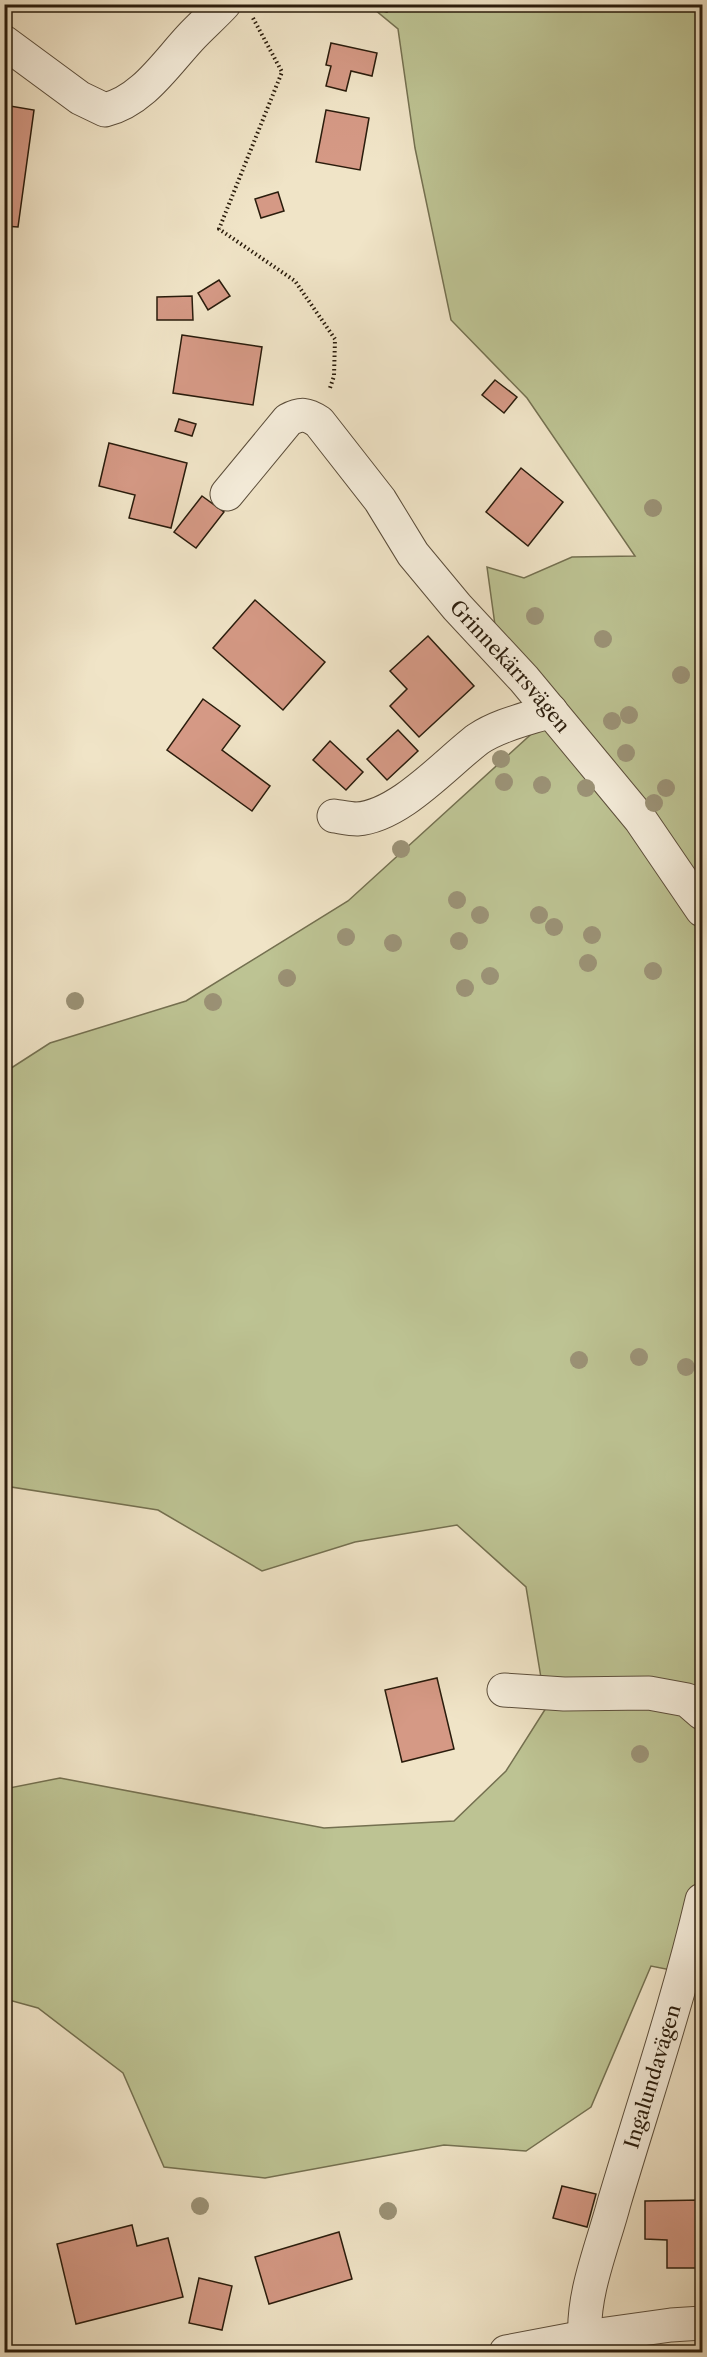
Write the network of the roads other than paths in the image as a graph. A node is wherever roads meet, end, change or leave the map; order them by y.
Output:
1 (237, 9) edge
2 (4, 42) edge
3 (227, 494) dead end
4 (551, 711) junction
5 (334, 816) dead end
6 (702, 910) edge
7 (504, 1690) dead end
8 (702, 1713) edge
9 (702, 1900) edge
10 (702, 2323) edge
11 (585, 2337) junction
12 (506, 2352) edge
13 (512, 2352) edge

1 - 2 street
3 - 4 street, Grinnekärrsvägen
4 - 5 street
4 - 6 street, Grinnekärrsvägen
7 - 8 street
9 - 11 street, Ingalundavägen
10 - 11 street
11 - 13 street
12 - 13 street

